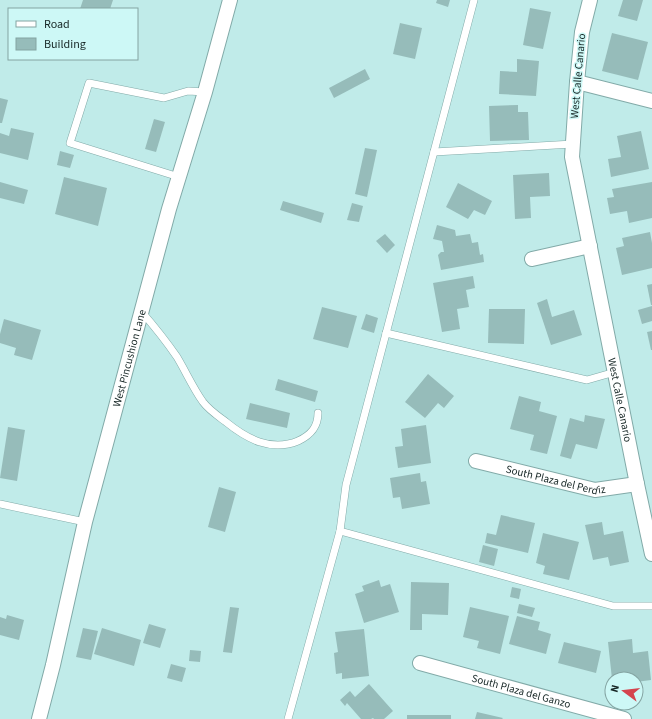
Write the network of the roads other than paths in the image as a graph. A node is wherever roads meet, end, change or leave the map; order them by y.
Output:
1 (230, 0) edge
2 (474, 0) edge
3 (590, 0) edge
4 (577, 82) junction
5 (205, 92) junction
6 (652, 101) edge
7 (573, 144) junction
8 (434, 152) junction
9 (179, 177) junction
10 (590, 246) junction
11 (532, 259) dead end
12 (141, 311) junction
13 (386, 333) junction
14 (615, 372) junction
15 (318, 413) dead end
16 (476, 461) dead end
17 (637, 484) junction
18 (0, 504) edge
19 (85, 522) junction
20 (340, 531) junction
21 (652, 554) edge
22 (652, 606) edge
23 (420, 663) dead end
24 (39, 719) edge
25 (288, 719) edge
26 (624, 719) edge

1 - 5 street, West Pincushion Lane
2 - 8 lane
3 - 4 street, West Calle Canario
4 - 6 street
4 - 7 street, West Calle Canario
5 - 9 street, West Pincushion Lane
5 - 9 lane
7 - 8 lane
7 - 10 street, West Calle Canario
8 - 13 lane
9 - 12 street, West Pincushion Lane
10 - 11 street
10 - 14 street, West Calle Canario
12 - 15 lane
12 - 19 street, West Pincushion Lane
13 - 14 lane
13 - 20 lane
14 - 17 street, West Calle Canario
16 - 17 street, South Plaza del Perdiz
17 - 21 street, West Calle Canario
18 - 19 lane
19 - 24 street, West Pincushion Lane
20 - 22 lane
20 - 25 lane
23 - 26 street, South Plaza del Ganzo

